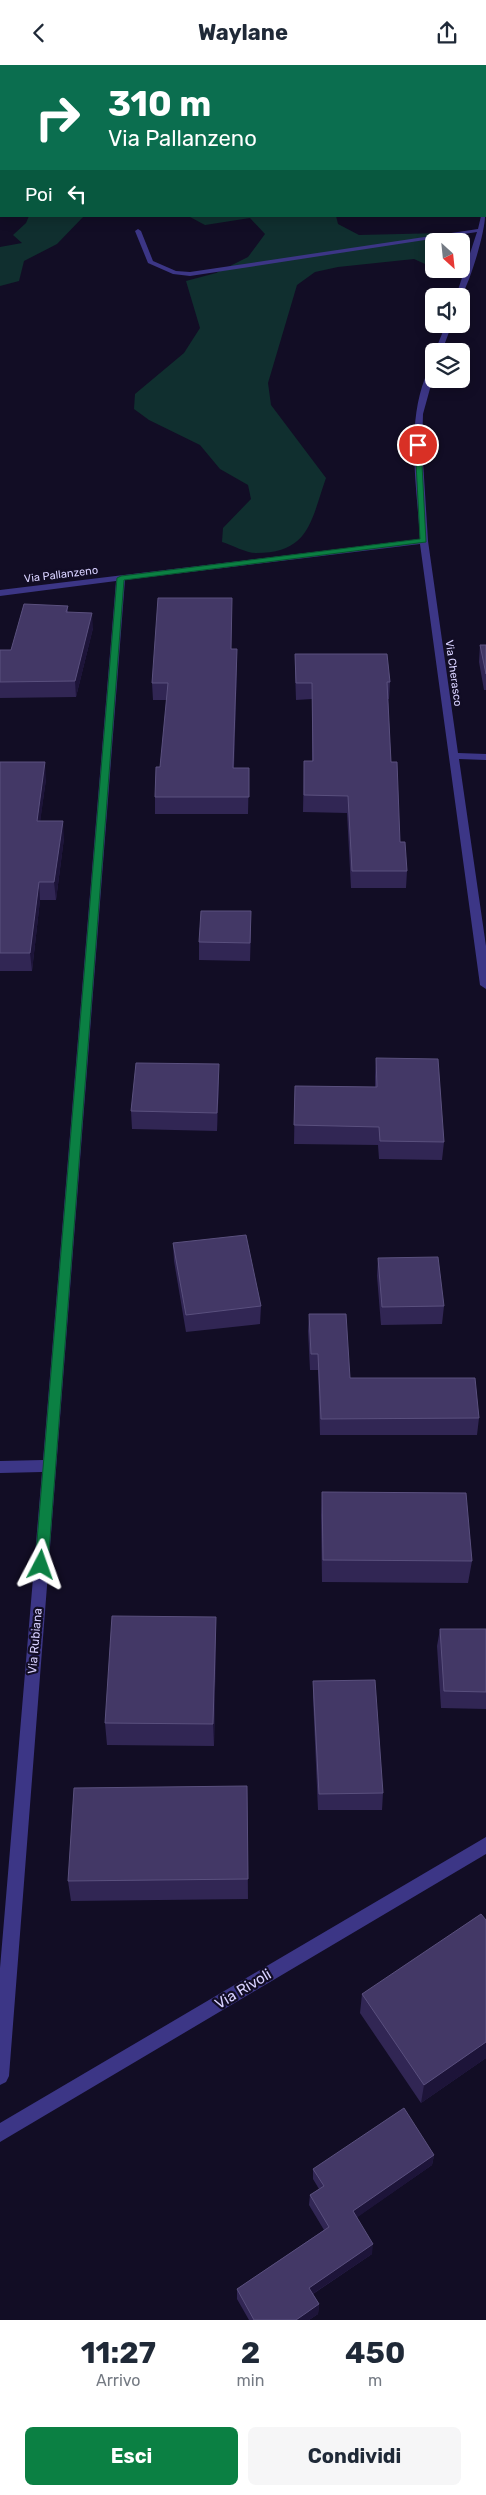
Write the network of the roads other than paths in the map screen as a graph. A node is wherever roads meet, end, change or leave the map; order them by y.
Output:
1 (484, 217) edge
2 (481, 230) junction
3 (138, 231) dead end
4 (462, 288) edge
5 (425, 388) edge
6 (424, 541) junction
7 (121, 578) junction
8 (0, 593) edge
9 (454, 756) junction
10 (486, 757) edge
11 (486, 985) edge
12 (49, 1466) junction
13 (0, 1467) edge
14 (486, 1845) edge
15 (0, 2077) edge
16 (0, 2133) edge

1 - 2 street
2 - 3 street
2 - 4 street
5 - 6 street, Via Cherasco
6 - 7 street, Via Pallanzeno
6 - 9 street, Via Cherasco
7 - 8 street, Via Pallanzeno
7 - 12 street, Via Rubiana
9 - 10 street
9 - 11 street, Via Cherasco
12 - 13 street
12 - 15 street, Via Rubiana
14 - 16 street, Via Rivoli

